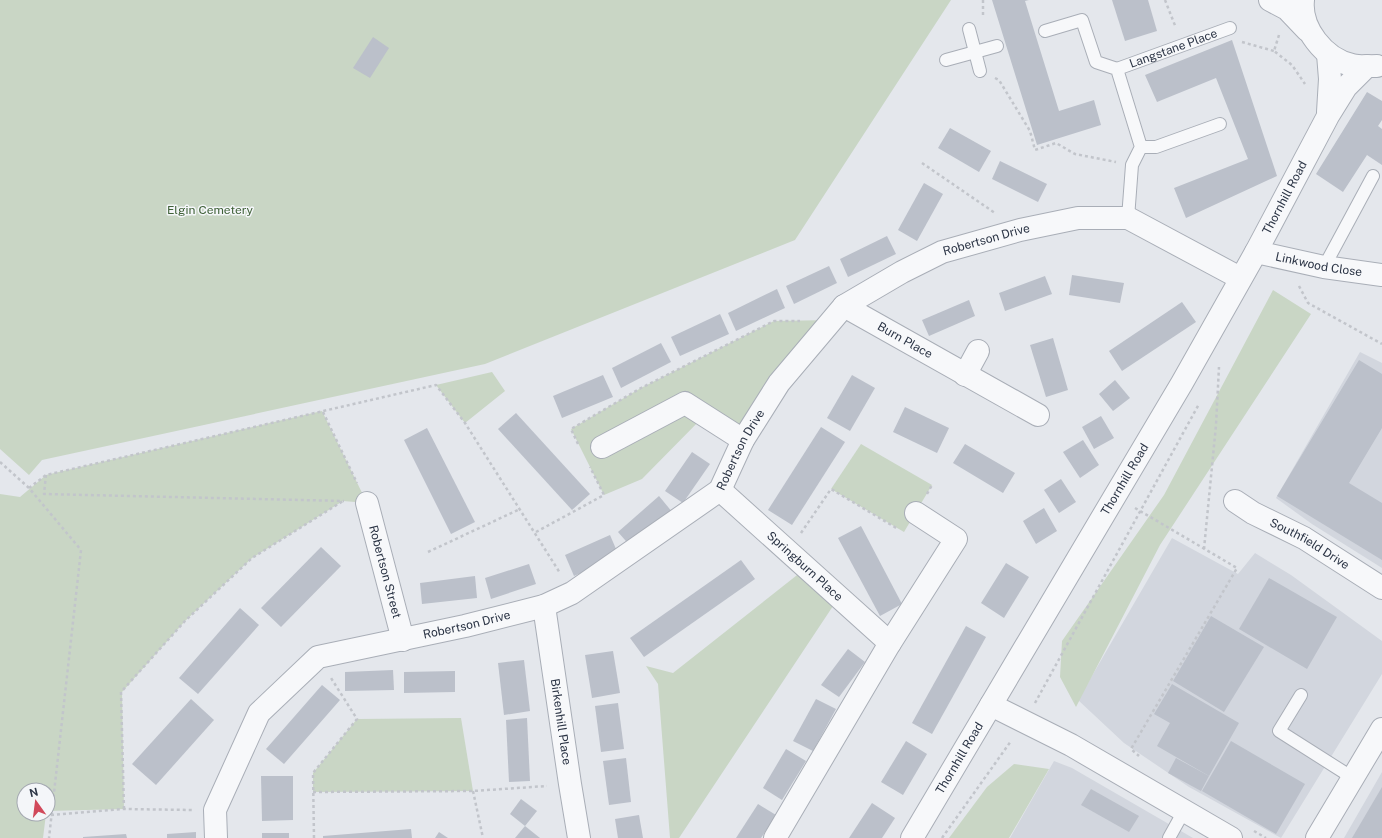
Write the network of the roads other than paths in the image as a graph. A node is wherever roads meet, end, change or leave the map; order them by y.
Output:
1 (1287, 3) edge
2 (1230, 28) dead end
3 (969, 29) dead end
4 (1045, 31) dead end
5 (996, 46) dead end
6 (976, 52) junction
7 (1328, 54) junction
8 (946, 60) dead end
9 (1374, 66) edge
10 (1117, 69) junction
11 (980, 71) road end
12 (1328, 116) junction
13 (1220, 124) dead end
14 (1141, 147) junction
15 (1373, 176) dead end
16 (1128, 218) junction
17 (1256, 252) junction
18 (1324, 267) junction
19 (1382, 275) edge
20 (1240, 278) junction
21 (844, 306) junction
22 (978, 351) dead end
23 (965, 375) junction
24 (1038, 415) dead end
25 (743, 440) junction
26 (602, 447) dead end
27 (720, 490) junction
28 (1235, 501) dead end
29 (366, 503) road end
30 (916, 514) road end
31 (1382, 588) edge
32 (544, 606) junction
33 (403, 640) junction
34 (890, 643) junction
35 (1301, 695) dead end
36 (991, 704) junction
37 (1382, 729) edge
38 (1353, 778) junction
39 (1185, 809) junction
40 (216, 838) edge
41 (579, 838) edge
42 (775, 838) edge
43 (912, 838) edge
44 (1169, 838) edge
45 (1231, 838) edge
46 (1317, 838) edge

1 - 7 street
2 - 10 lane, Langstane Place
3 - 6 lane
4 - 10 lane, Langstane Place
5 - 6 lane
6 - 8 lane
6 - 11 lane
7 - 9 street
7 - 12 street, Thornhill Road
9 - 12 street, Thornhill Road
10 - 14 lane, Langstane Place
12 - 17 street, Thornhill Road
13 - 14 lane
14 - 16 lane
15 - 18 lane
16 - 20 street, Robertson Drive
16 - 21 street, Robertson Drive
17 - 18 street, Linkwood Close
17 - 20 street, Thornhill Road
18 - 19 street, Linkwood Close
20 - 36 street, Thornhill Road
21 - 23 street, Burn Place
21 - 25 street, Robertson Drive
22 - 23 street
23 - 24 street, Burn Place
25 - 26 street
25 - 27 street, Robertson Drive
27 - 32 street, Robertson Drive
27 - 34 street, Springburn Place
28 - 31 street, Southfield Drive
29 - 33 street, Robertson Street
30 - 34 street
32 - 33 street, Robertson Drive
32 - 41 street, Birkenhill Place
33 - 40 street, Robertson Drive
34 - 42 street
35 - 38 lane
36 - 39 street
36 - 43 street, Thornhill Road
37 - 38 street
38 - 46 street
39 - 44 lane
39 - 45 street

